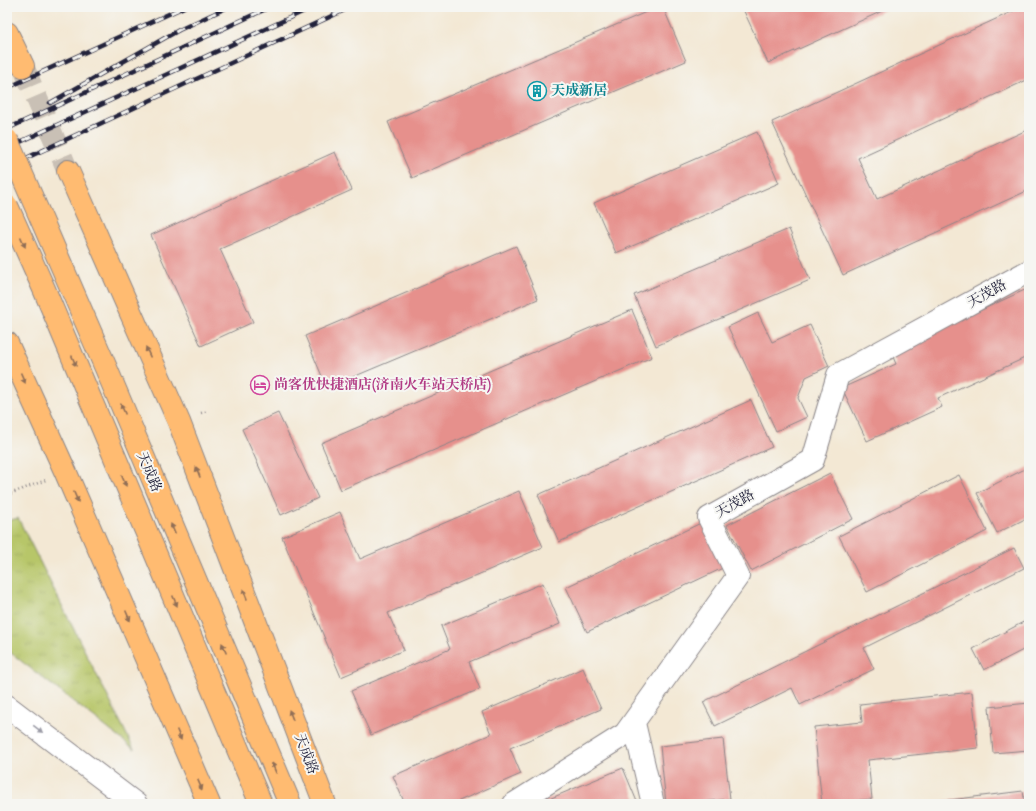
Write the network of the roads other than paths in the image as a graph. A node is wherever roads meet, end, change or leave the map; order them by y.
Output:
1 (7, 33) edge
2 (23, 66) tunnel mouth
3 (7, 140) edge
4 (68, 171) tunnel mouth
5 (7, 206) edge
6 (1029, 270) edge
7 (7, 342) edge
8 (7, 706) edge
9 (634, 723) junction
10 (136, 804) edge
11 (208, 804) edge
12 (261, 804) edge
13 (290, 804) edge
14 (325, 804) edge
15 (514, 804) edge
16 (653, 804) edge

1 - 2 main road
13 -> 3 main road, 天成路, bridge
14 -> 4 main road, 天成路
5 -> 12 main road, 天成路, bridge
6 - 9 street, 天茂路
7 -> 11 main road
8 -> 10 street
9 - 15 street, 天茂路
9 - 16 street

